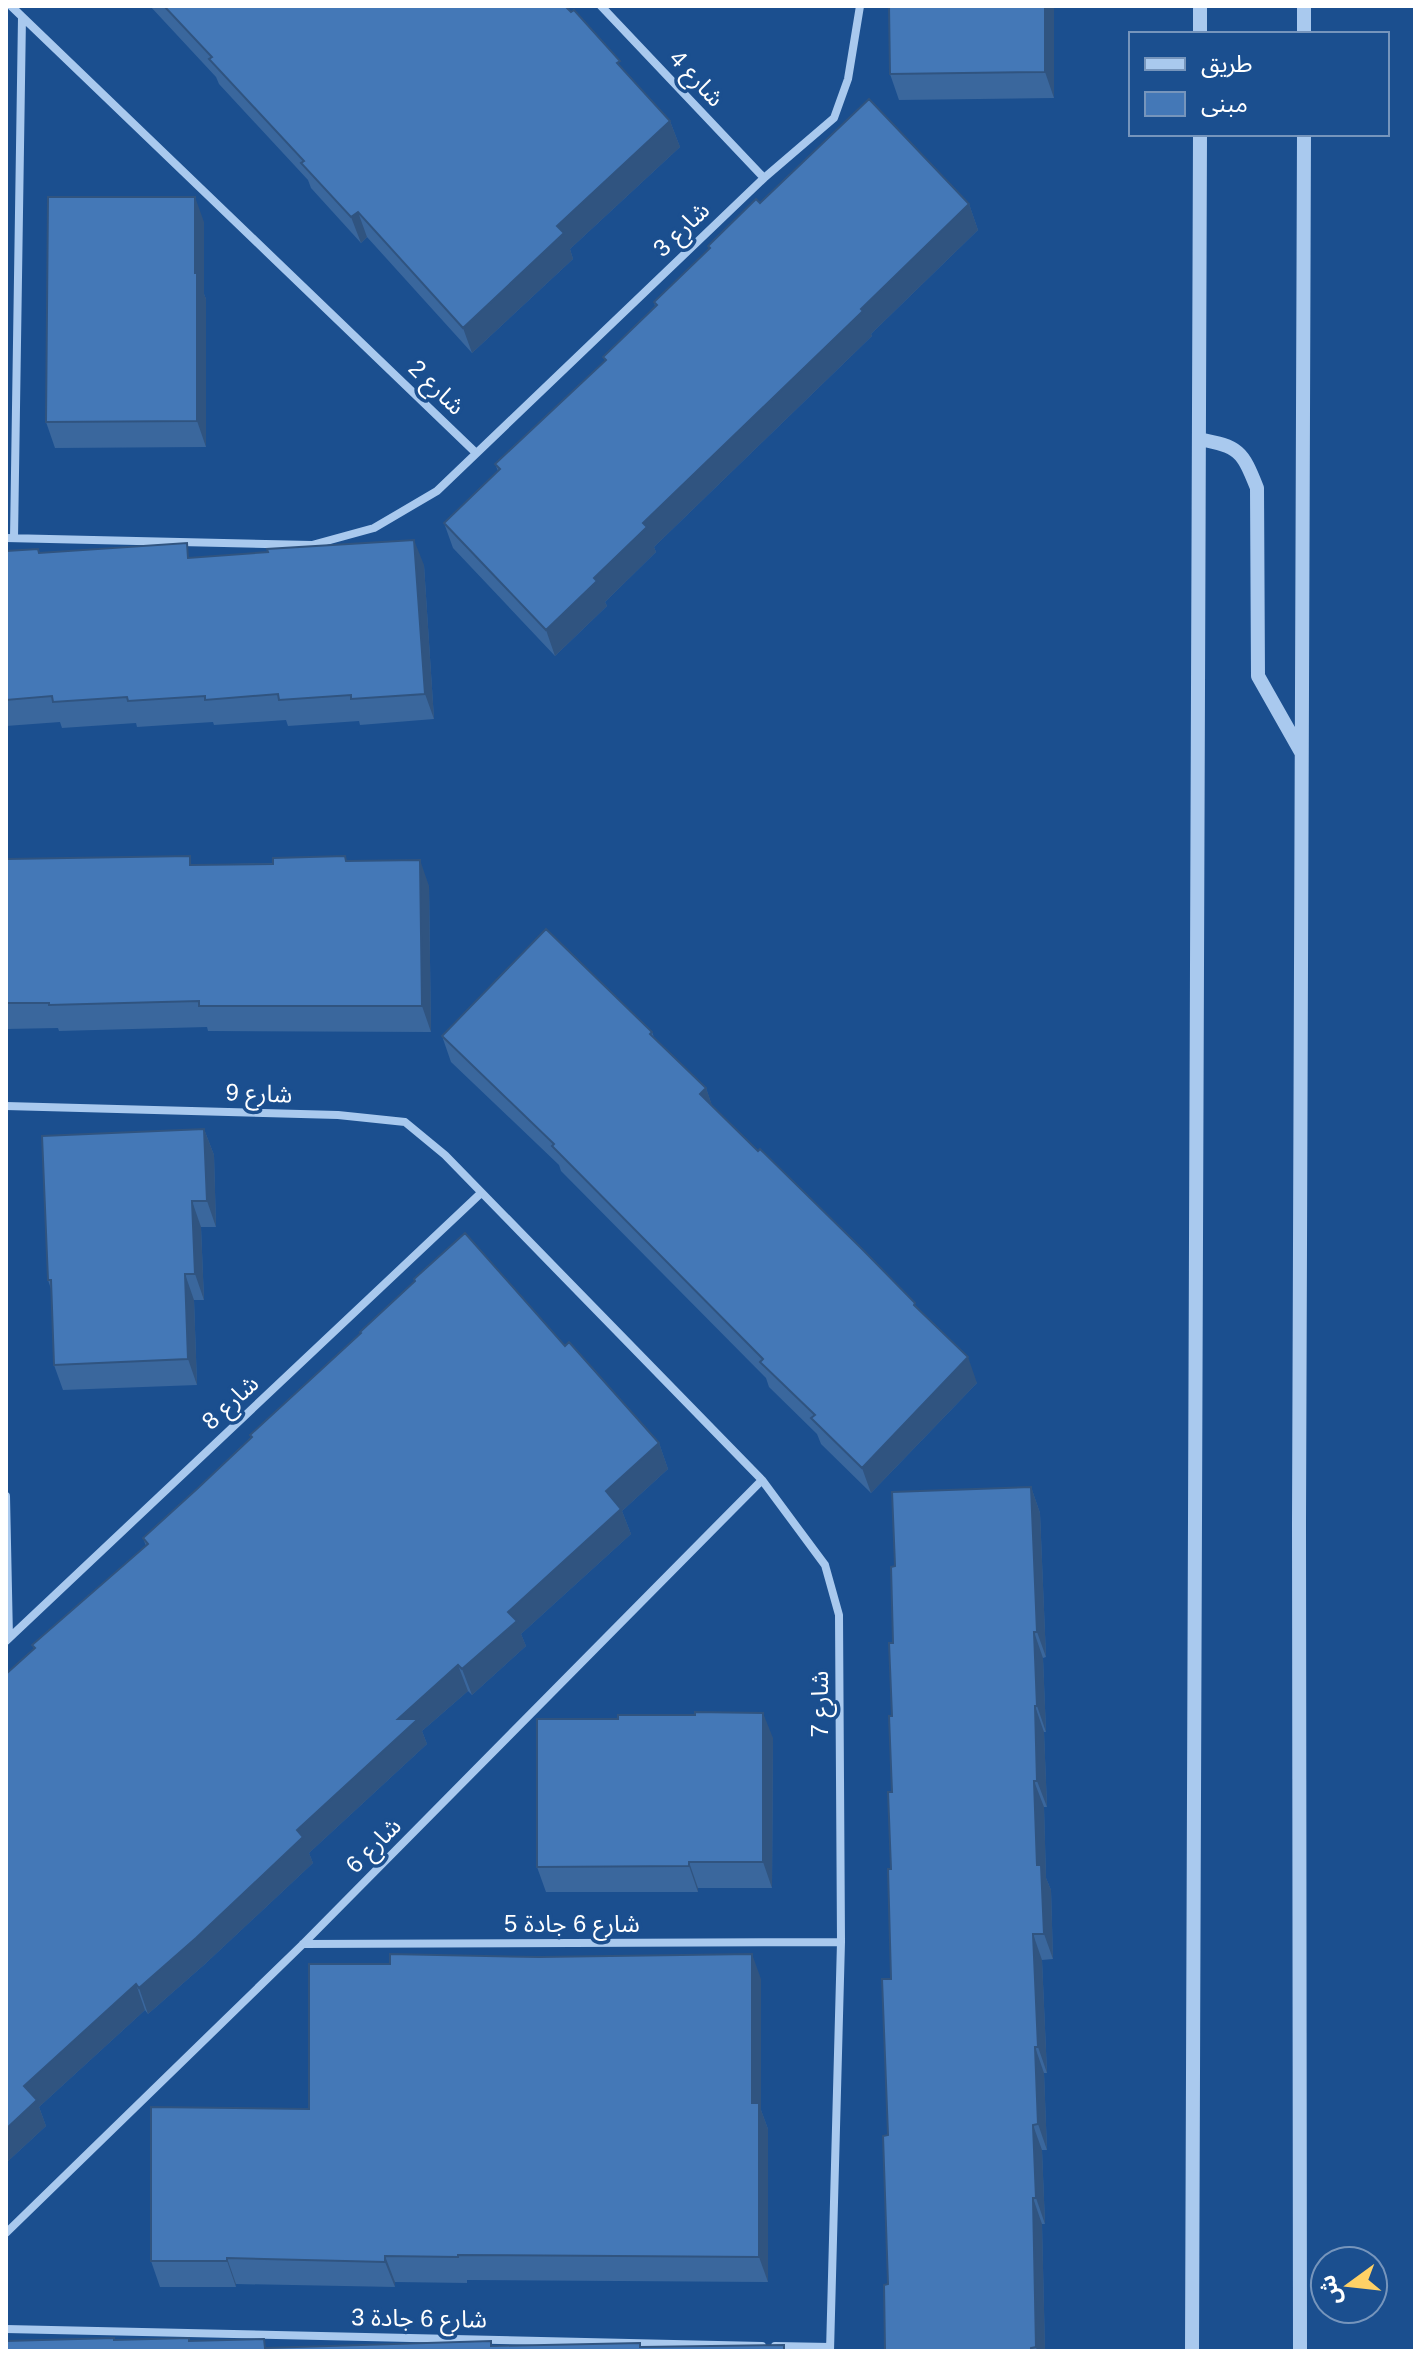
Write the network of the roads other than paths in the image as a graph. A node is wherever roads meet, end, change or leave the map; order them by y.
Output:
1 (11, 6) edge
2 (601, 6) edge
3 (860, 6) edge
4 (1200, 6) edge
5 (1304, 6) edge
6 (22, 17) junction
7 (1200, 32) edge
8 (1304, 32) edge
9 (1200, 136) edge
10 (1304, 136) edge
11 (764, 178) junction
12 (1199, 439) junction
13 (475, 452) junction
14 (10, 538) edge
15 (1301, 753) junction
16 (6, 1106) edge
17 (481, 1193) junction
18 (762, 1480) junction
19 (6, 1496) edge
20 (7, 1639) edge
21 (841, 1942) junction
22 (303, 1944) junction
23 (6, 2233) edge
24 (6, 2329) edge
25 (830, 2349) edge
26 (1192, 2351) edge
27 (1300, 2351) edge

1 - 6 street, شارع 2
2 - 11 street, شارع 4
3 - 11 street, شارع 3
4 - 7 street
5 - 8 street
6 - 13 street, شارع 2
6 - 14 street
9 - 12 street
10 - 15 street
11 - 13 street, شارع 3
12 - 15 street
12 - 26 street
13 - 14 street
15 - 27 street
16 - 17 street, شارع 9
17 - 18 street, شارع 7
17 - 20 street, شارع 8
18 - 21 street, شارع 7
18 - 22 street, شارع 6
19 - 20 street
21 - 22 street, شارع 6 جادة 5
21 - 25 street, شارع 7
22 - 23 street, شارع 6
24 - 25 street, شارع 6 جادة 3

